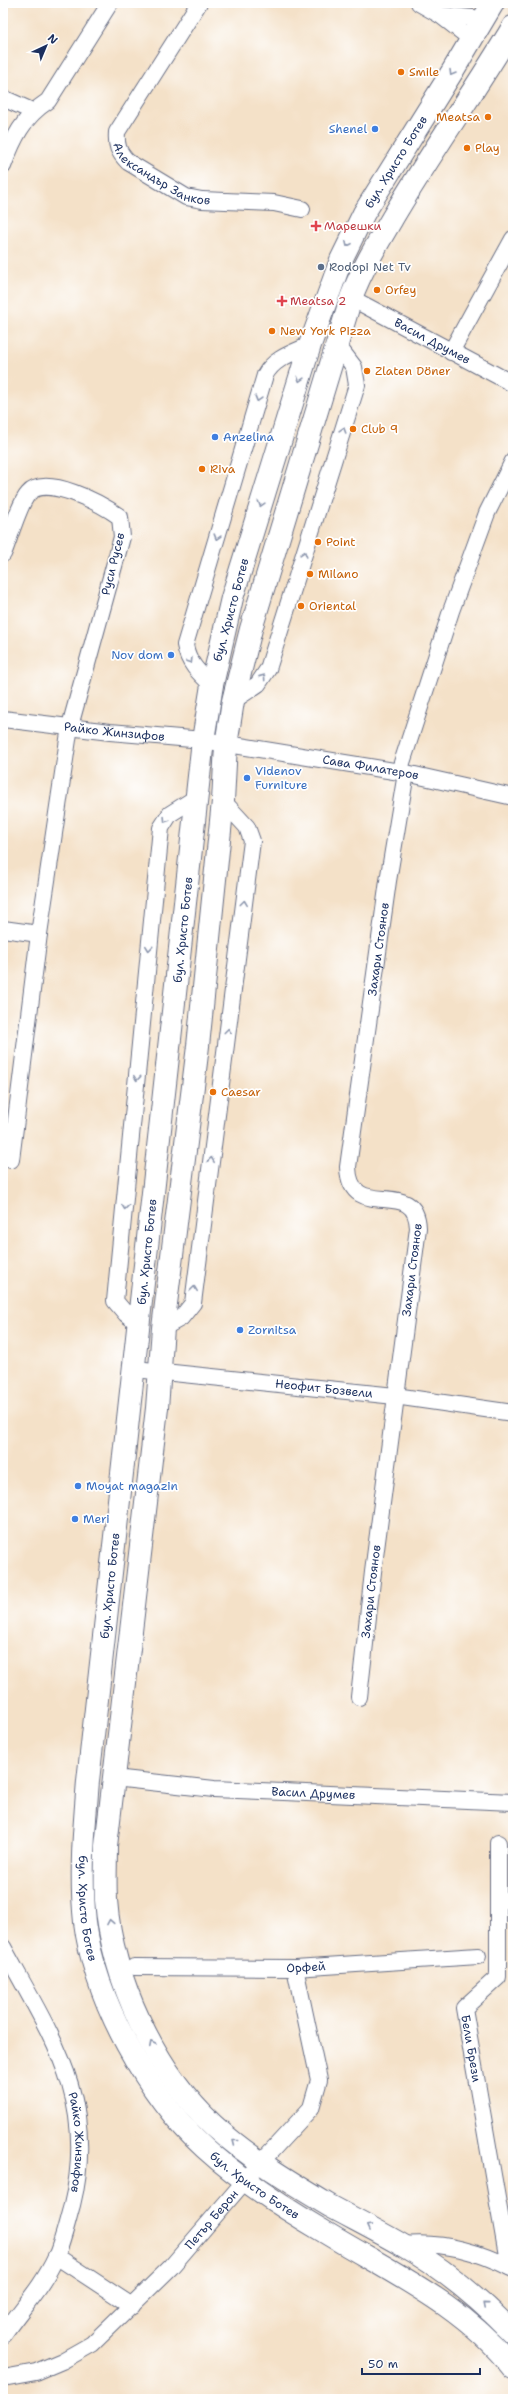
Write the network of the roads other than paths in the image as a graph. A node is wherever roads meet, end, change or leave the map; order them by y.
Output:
1 (110, 3) edge
2 (199, 3) edge
3 (419, 3) edge
4 (488, 11) edge
5 (440, 15) junction
6 (512, 32) edge
7 (471, 39) junction
8 (505, 56) edge
9 (3, 98) edge
10 (32, 111) junction
11 (3, 166) edge
12 (302, 209) dead end
13 (513, 239) edge
14 (351, 298) junction
15 (310, 345) junction
16 (338, 346) junction
17 (451, 352) junction
18 (513, 384) edge
19 (513, 461) edge
20 (3, 554) edge
21 (212, 685) junction
22 (233, 701) junction
23 (3, 718) edge
24 (70, 726) junction
25 (203, 740) junction
26 (226, 745) junction
27 (403, 772) junction
28 (197, 797) junction
29 (513, 797) edge
30 (223, 801) junction
31 (3, 929) edge
32 (39, 934) junction
33 (10, 1160) dead end
34 (139, 1324) junction
35 (163, 1328) junction
36 (135, 1369) junction
37 (160, 1373) junction
38 (395, 1396) junction
39 (513, 1413) edge
40 (359, 1697) dead end
41 (114, 1778) junction
42 (513, 1802) edge
43 (498, 1843) dead end
44 (3, 1947) edge
45 (478, 1956) dead end
46 (134, 1967) dead end
47 (295, 1968) junction
48 (261, 2162) junction
49 (246, 2182) junction
50 (403, 2245) junction
51 (56, 2256) junction
52 (511, 2268) edge
53 (132, 2306) junction
54 (513, 2333) edge
55 (3, 2334) edge
56 (513, 2368) edge
57 (3, 2378) edge

1 - 10 street
2 - 12 street, Александър Занков
3 - 5 street
4 - 5 street
4 - 6 main road
4 - 7 main road, бул. Христо Ботев
5 - 7 street
6 - 8 main road, бул. Христо Ботев
7 - 8 main road
7 -> 15 main road, бул. Христо Ботев
8 - 14 main road, бул. Христо Ботев
9 - 10 street
10 - 11 street
13 - 17 street
14 - 16 main road, бул. Христо Ботев
14 - 17 street, Васил Друмев
15 -> 21 main road, бул. Христо Ботев
15 -> 21 street
16 - 22 main road, бул. Христо Ботев
22 -> 16 street
17 - 18 street, Васил Друмев
19 - 27 street
20 - 24 street, Руси Русев
21 - 25 main road, бул. Христо Ботев
22 - 26 main road, бул. Христо Ботев
23 - 24 street, Райко Жинзифов
24 - 25 street, Райко Жинзифов
24 - 32 street, Руси Русев
25 - 26 street, Райко Жинзифов
25 - 28 main road, бул. Христо Ботев
26 - 27 street, Сава Филатеров
26 - 30 main road, бул. Христо Ботев
27 - 29 street, Сава Филатеров
27 - 38 street, Захари Стоянов
28 - 34 main road, бул. Христо Ботев
28 -> 34 street
30 - 35 main road, бул. Христо Ботев
35 -> 30 street
31 - 32 street
32 - 33 street, Руси Русев
34 - 36 main road, бул. Христо Ботев
35 - 37 main road, бул. Христо Ботев
36 - 37 street, Неофит Бозвели
36 - 49 main road, бул. Христо Ботев
37 - 38 street, Неофит Бозвели
37 - 41 main road, бул. Христо Ботев
38 - 39 street, Неофит Бозвели
38 - 40 street, Захари Стоянов
41 - 42 street, Васил Друмев
48 -> 41 main road, бул. Христо Ботев
43 - 52 street, Бели Брези
44 - 51 street, Райко Жинзифов
45 - 47 street, Орфей
46 - 47 street, Орфей
47 - 48 street, Петър Берон
48 - 49 street, Петър Берон
50 -> 48 main road, бул. Христо Ботев
49 - 53 street, Петър Берон
49 - 56 main road, бул. Христо Ботев
50 - 52 street
54 -> 50 main road, бул. Христо Ботев
51 - 53 street
51 - 55 street, Райко Жинзифов
53 - 57 street, Петър Берон

